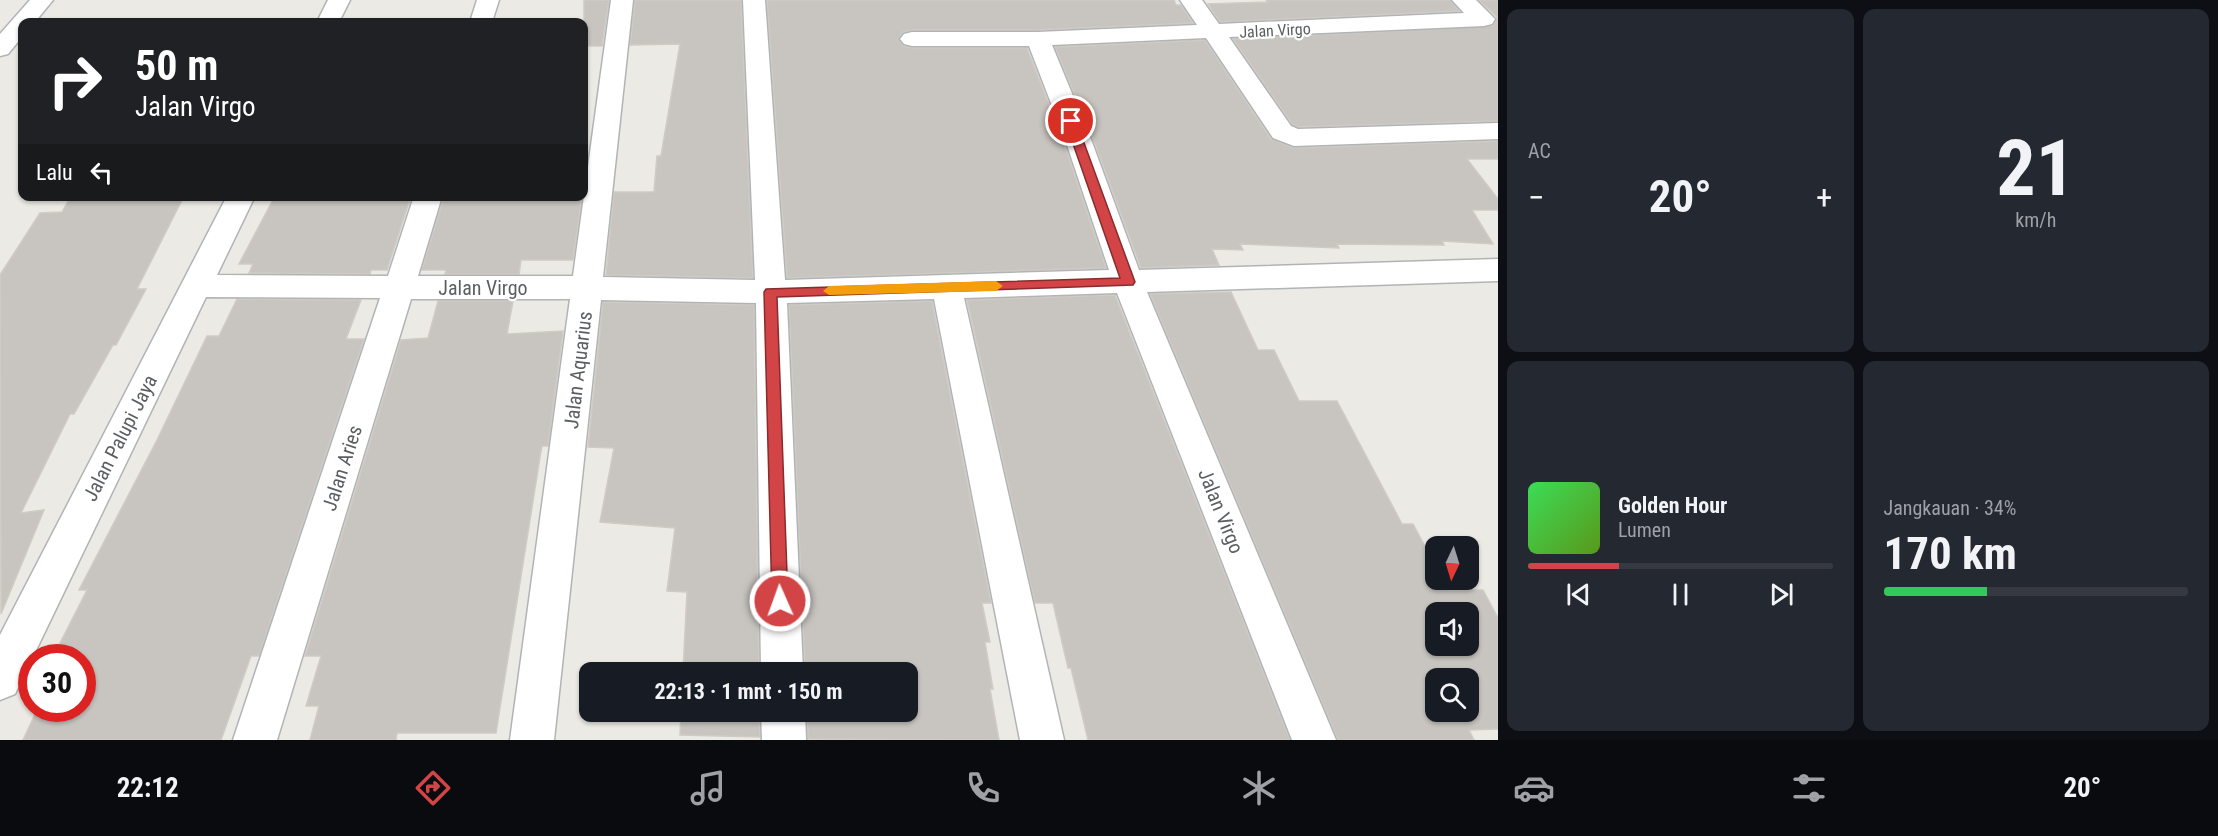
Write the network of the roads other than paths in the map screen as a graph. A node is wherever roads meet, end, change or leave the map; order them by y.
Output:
1 (42, 0) edge
2 (339, 0) edge
3 (488, 0) edge
4 (622, 0) edge
5 (754, 0) edge
6 (1191, 0) edge
7 (1463, 0) edge
8 (27, 18) edge
9 (330, 18) edge
10 (482, 18) edge
11 (1491, 26) edge
12 (18, 28) edge
13 (1214, 33) junction
14 (912, 39) dead end
15 (1038, 39) junction
16 (0, 49) edge
17 (1498, 131) edge
18 (238, 201) edge
19 (426, 201) edge
20 (1498, 270) edge
21 (1128, 282) junction
22 (196, 286) junction
23 (588, 288) junction
24 (947, 288) junction
25 (399, 289) junction
26 (771, 292) junction
27 (782, 662) edge
28 (0, 679) edge
29 (783, 722) edge
30 (255, 740) edge
31 (532, 740) edge
32 (784, 740) edge
33 (1042, 740) edge
34 (1314, 740) edge

1 - 8 street
2 - 9 street
3 - 10 street
4 - 23 street, Jalan Aquarius
5 - 26 street
6 - 13 street
7 - 11 street, Jalan Virgo
11 - 13 street, Jalan Virgo
12 - 16 street
13 - 15 street, Jalan Virgo
13 - 17 street
14 - 15 street, Jalan Virgo
15 - 21 street, Jalan Virgo
18 - 22 street, Jalan Palupi Jaya
19 - 25 street, Jalan Aries
20 - 21 street, Jalan Virgo
21 - 24 street, Jalan Virgo
21 - 34 street, Jalan Virgo
22 - 25 street, Jalan Virgo
22 - 28 street, Jalan Palupi Jaya
23 - 25 street, Jalan Virgo
23 - 26 street, Jalan Virgo
23 - 31 street, Jalan Aquarius
24 - 26 street, Jalan Virgo
24 - 33 street
25 - 30 street, Jalan Aries
26 - 27 street
29 - 32 street

